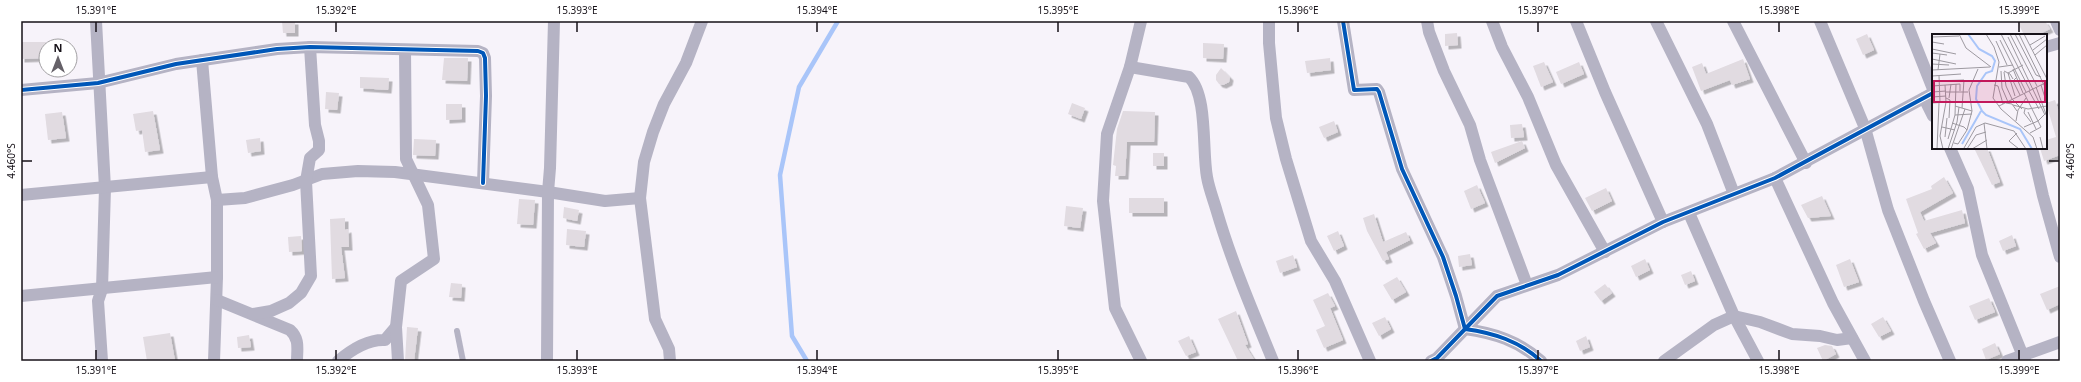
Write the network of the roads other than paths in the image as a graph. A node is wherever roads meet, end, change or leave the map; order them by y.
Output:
1 (96, 21) edge
2 (554, 21) edge
3 (702, 21) edge
4 (1140, 21) edge
5 (1269, 21) edge
6 (1343, 21) edge
7 (1427, 21) edge
8 (1492, 21) edge
9 (1576, 21) edge
10 (1656, 21) edge
11 (1733, 21) edge
12 (1820, 21) edge
13 (1906, 21) edge
14 (2056, 21) edge
15 (2060, 30) edge
16 (2060, 43) edge
17 (310, 47) junction
18 (2047, 47) edge
19 (405, 50) junction
20 (202, 60) junction
21 (1130, 67) junction
22 (98, 83) junction
23 (1932, 86) edge
24 (21, 90) edge
25 (1928, 96) edge
26 (1932, 112) edge
27 (1865, 128) junction
28 (1950, 149) edge
29 (2032, 149) edge
30 (1806, 163) junction
31 (413, 175) junction
32 (212, 177) junction
33 (1775, 178) junction
34 (306, 181) junction
35 (483, 184) junction
36 (105, 188) junction
37 (548, 192) junction
38 (1734, 194) junction
39 (21, 195) edge
40 (640, 198) junction
41 (217, 200) junction
42 (1689, 213) junction
43 (1663, 222) junction
44 (1605, 252) junction
45 (2060, 257) edge
46 (217, 277) junction
47 (1527, 285) junction
48 (102, 289) junction
49 (21, 296) edge
50 (217, 300) junction
51 (253, 314) junction
52 (1734, 316) junction
53 (396, 327) junction
54 (1465, 329) junction
55 (457, 330) dead end
56 (1852, 338) junction
57 (2060, 342) edge
58 (2024, 358) edge
59 (102, 361) edge
60 (214, 361) edge
61 (297, 361) edge
62 (338, 361) edge
63 (398, 361) edge
64 (463, 361) edge
65 (547, 361) edge
66 (670, 361) edge
67 (1141, 361) edge
68 (1273, 361) edge
69 (1370, 361) edge
70 (1431, 361) edge
71 (1541, 361) edge
72 (1664, 361) edge
73 (1758, 361) edge
74 (1864, 361) edge
75 (1950, 361) edge
76 (2007, 361) edge

1 - 22 street
2 - 37 street
3 - 40 street
4 - 21 street
5 - 69 street
6 - 54 street
7 - 47 street
8 - 44 street
9 - 43 street
10 - 38 street
11 - 30 street
12 - 27 street
13 - 23 street
14 - 15 street
16 - 18 street
17 - 19 street
17 - 20 street
17 - 34 street
19 - 31 street
19 - 35 street
20 - 22 street
20 - 32 street
21 - 67 street
21 - 68 street
22 - 24 street
22 - 36 street
25 - 26 street
25 - 27 street
27 - 30 street
27 - 75 street
28 - 58 street
29 - 45 street
30 - 33 street
31 - 34 street
31 - 35 street
31 - 53 street
32 - 36 street
32 - 41 street
33 - 38 street
33 - 56 street
34 - 41 street
34 - 51 street
35 - 37 street
36 - 39 street
36 - 48 street
37 - 40 street
37 - 65 street
38 - 42 street
40 - 66 street
41 - 46 street
42 - 43 street
42 - 52 street
43 - 44 street
44 - 47 street
46 - 48 street
46 - 50 street
47 - 54 street
48 - 49 street
48 - 59 street
50 - 51 street
50 - 60 street
51 - 61 street
52 - 56 street
52 - 72 street
52 - 73 street
53 - 62 street
53 - 63 street
54 - 70 street
54 - 71 street
55 - 64 lane
56 - 74 street
57 - 58 street
58 - 76 street

